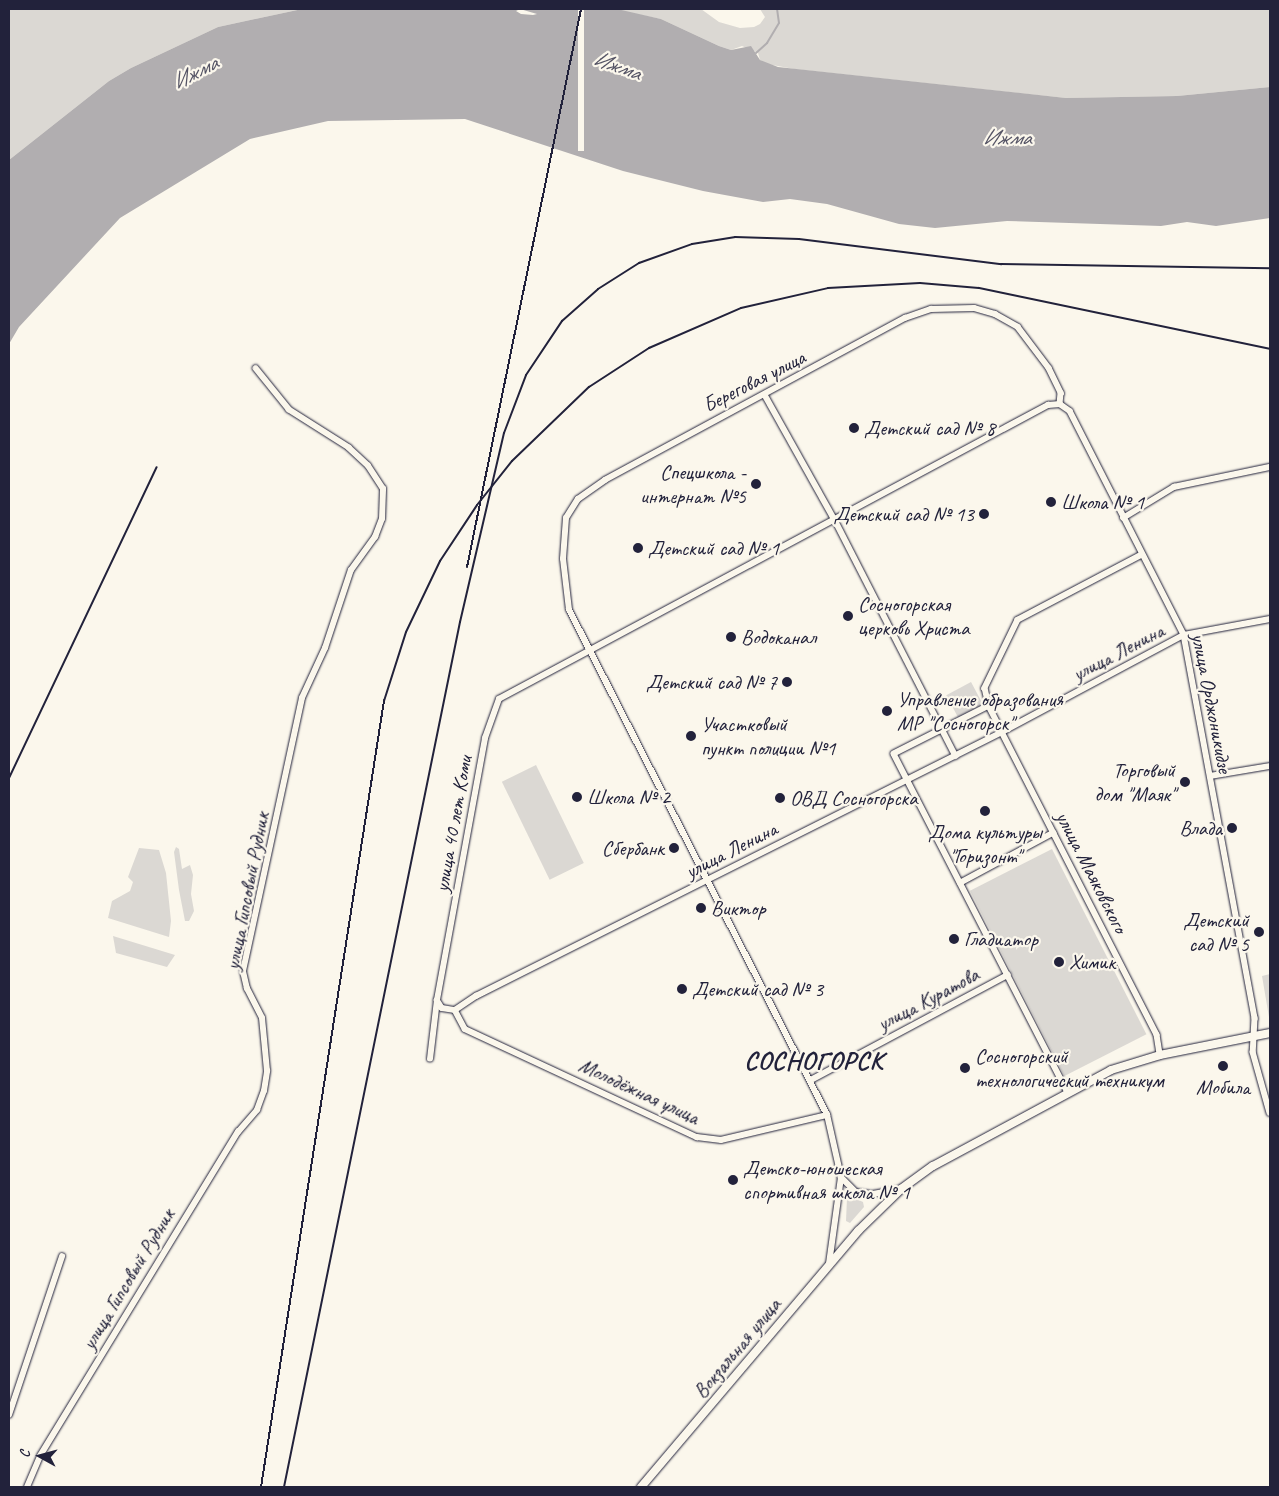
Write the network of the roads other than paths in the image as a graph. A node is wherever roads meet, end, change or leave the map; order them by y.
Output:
1 (256, 369) dead end
2 (765, 395) junction
3 (1060, 404) junction
4 (1270, 467) edge
5 (1123, 518) junction
6 (835, 520) junction
7 (1142, 555) junction
8 (1270, 619) edge
9 (1184, 635) junction
10 (591, 651) junction
11 (989, 706) junction
12 (943, 729) junction
13 (1002, 732) junction
14 (956, 756) junction
15 (1270, 766) edge
16 (1210, 776) junction
17 (906, 778) junction
18 (1053, 833) junction
19 (708, 880) junction
20 (960, 883) junction
21 (1008, 975) junction
22 (437, 1000) junction
23 (454, 1010) junction
24 (1270, 1033) edge
25 (1253, 1036) junction
26 (1160, 1055) junction
27 (430, 1059) dead end
28 (811, 1080) junction
29 (1068, 1092) junction
30 (1270, 1113) edge
31 (828, 1115) junction
32 (841, 1178) junction
33 (901, 1189) junction
34 (62, 1257) dead end
35 (828, 1268) junction
36 (9, 1415) edge
37 (27, 1487) edge
38 (641, 1487) edge

1 - 37 street, улица Гипсовый Рудник
2 - 3 street, Береговая улица
2 - 6 street
2 - 10 street, Береговая улица
3 - 5 street, улица Орджоникидзе
3 - 6 street, улица 40 лет Коми
4 - 5 street
5 - 7 street, улица Орджоникидзе
6 - 10 street, улица 40 лет Коми
6 - 12 street
7 - 9 street, улица Орджоникидзе
7 - 11 street
8 - 9 street, улица Ленина
9 - 13 street, улица Ленина
9 - 16 street, улица Орджоникидзе
10 - 19 street, Береговая улица
10 - 22 street, улица 40 лет Коми
11 - 12 street
11 - 13 street, улица Маяковского
12 - 14 street
12 - 17 street
13 - 14 street, улица Ленина
13 - 18 street, улица Маяковского
14 - 17 street, улица Ленина
15 - 16 street
16 - 25 street, улица Орджоникидзе
17 - 19 street, улица Ленина
17 - 20 street
18 - 20 street
18 - 26 street, улица Маяковского
19 - 23 street, улица Ленина
19 - 28 street, Береговая улица
20 - 21 street
21 - 28 street, улица Куратова
21 - 29 street
22 - 23 street
22 - 27 street, улица 40 лет Коми
23 - 31 street, Молодёжная улица
24 - 25 main road, Вокзальная улица
25 - 26 main road, Вокзальная улица
25 - 30 street, улица Орджоникидзе
26 - 29 main road, Вокзальная улица
28 - 31 street, Береговая улица
29 - 33 main road, Вокзальная улица
31 - 32 street, Береговая улица
32 - 33 street
32 - 35 street, Береговая улица
33 - 35 main road, Вокзальная улица
34 - 36 street
35 - 38 main road, Вокзальная улица

